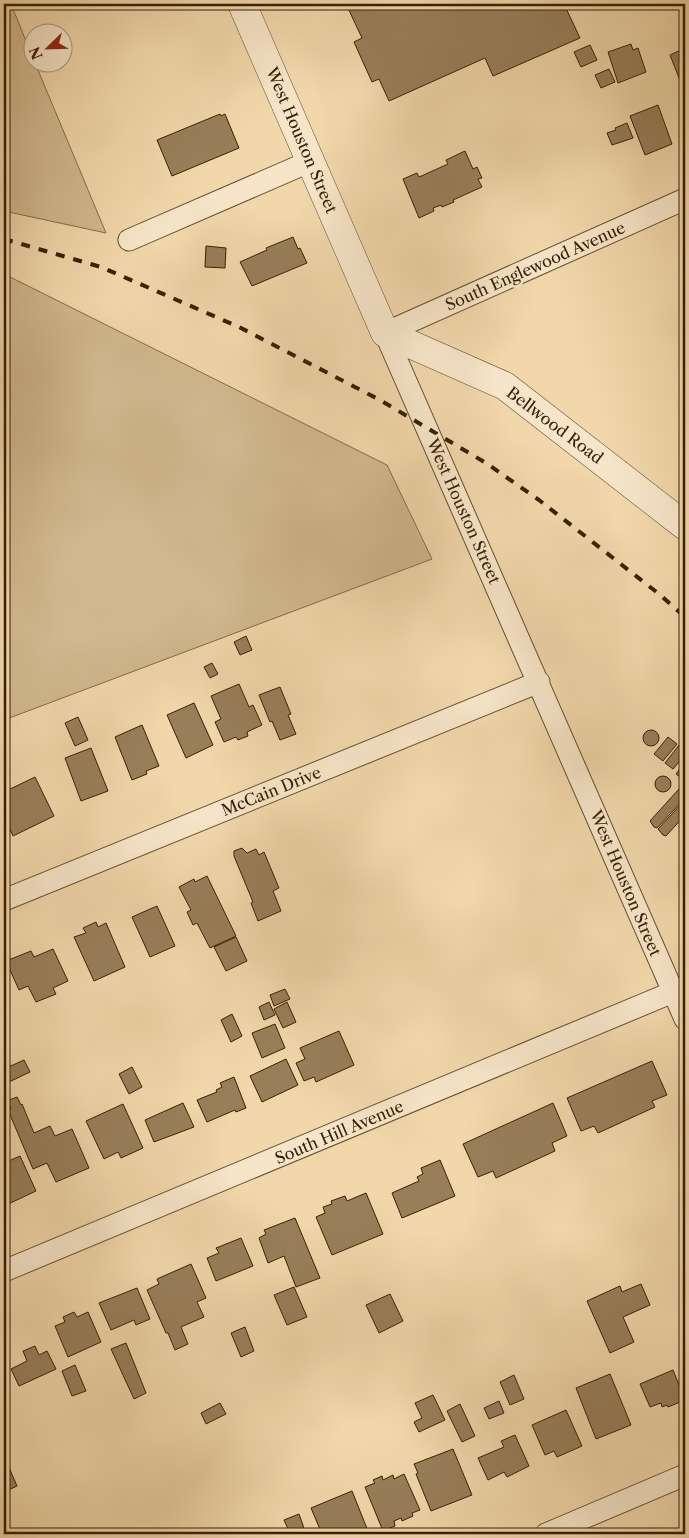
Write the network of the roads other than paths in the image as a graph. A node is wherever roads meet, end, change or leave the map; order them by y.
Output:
1 (242, 4) edge
2 (311, 162) junction
3 (685, 199) edge
4 (129, 240) dead end
5 (385, 333) junction
6 (685, 525) edge
7 (538, 682) junction
8 (4, 900) edge
9 (674, 992) junction
10 (685, 1019) edge
11 (4, 1271) edge
12 (685, 1475) edge
13 (546, 1534) edge

1 - 2 street, West Houston Street
2 - 4 street
2 - 5 street, West Houston Street
3 - 5 street, South Englewood Avenue
5 - 6 street, Bellwood Road
5 - 7 street, West Houston Street
7 - 8 street, McCain Drive
7 - 9 street, West Houston Street
9 - 10 street, West Houston Street
9 - 11 street, South Hill Avenue
12 - 13 street

